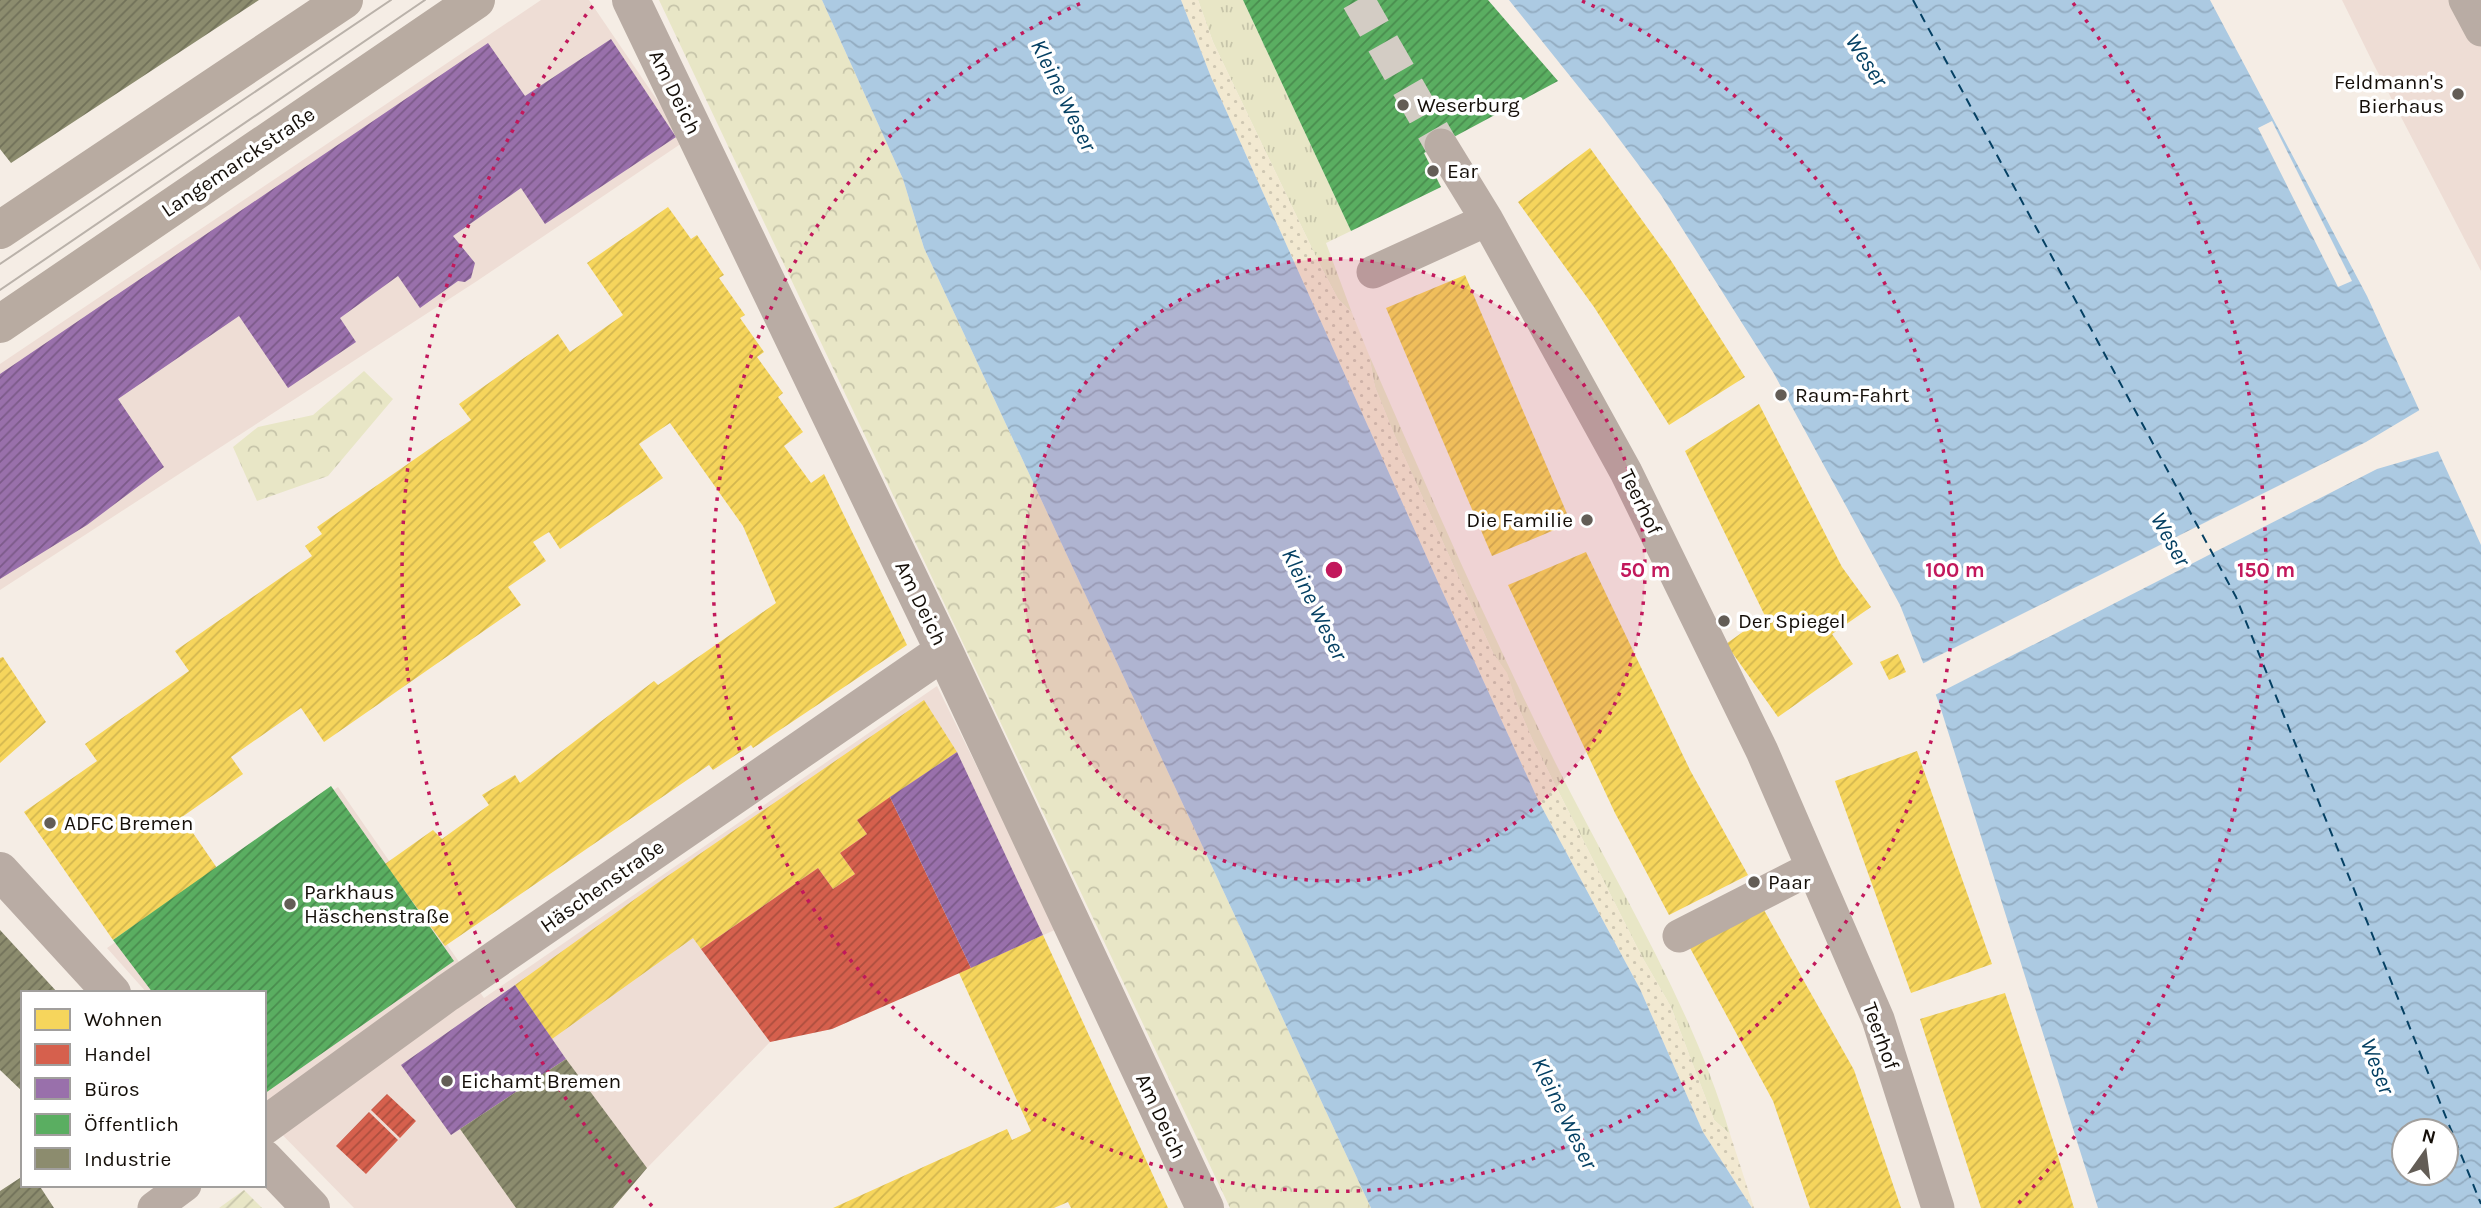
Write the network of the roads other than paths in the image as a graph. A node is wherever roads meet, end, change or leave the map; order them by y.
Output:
1 (344, 0) edge
2 (476, 0) edge
3 (631, 0) edge
4 (1441, 145) tunnel mouth
5 (1488, 220) junction
6 (0, 230) edge
7 (1373, 272) dead end
8 (0, 324) edge
9 (944, 650) junction
10 (1812, 869) junction
11 (0, 870) edge
12 (1679, 936) dead end
13 (109, 991) edge
14 (266, 1125) edge
15 (266, 1161) edge
16 (182, 1187) edge
17 (154, 1208) edge
18 (311, 1208) edge
19 (1205, 1208) edge
20 (1938, 1208) edge

1 - 6 main road
2 - 8 main road, Langemarckstraße
3 - 9 street, Am Deich
4 - 5 street, Teerhof
5 - 7 street
5 - 10 street, Teerhof
9 - 14 street, Häschenstraße
9 - 19 street, Am Deich
10 - 12 street
10 - 20 street, Teerhof
11 - 13 street
15 - 18 street
16 - 17 street

